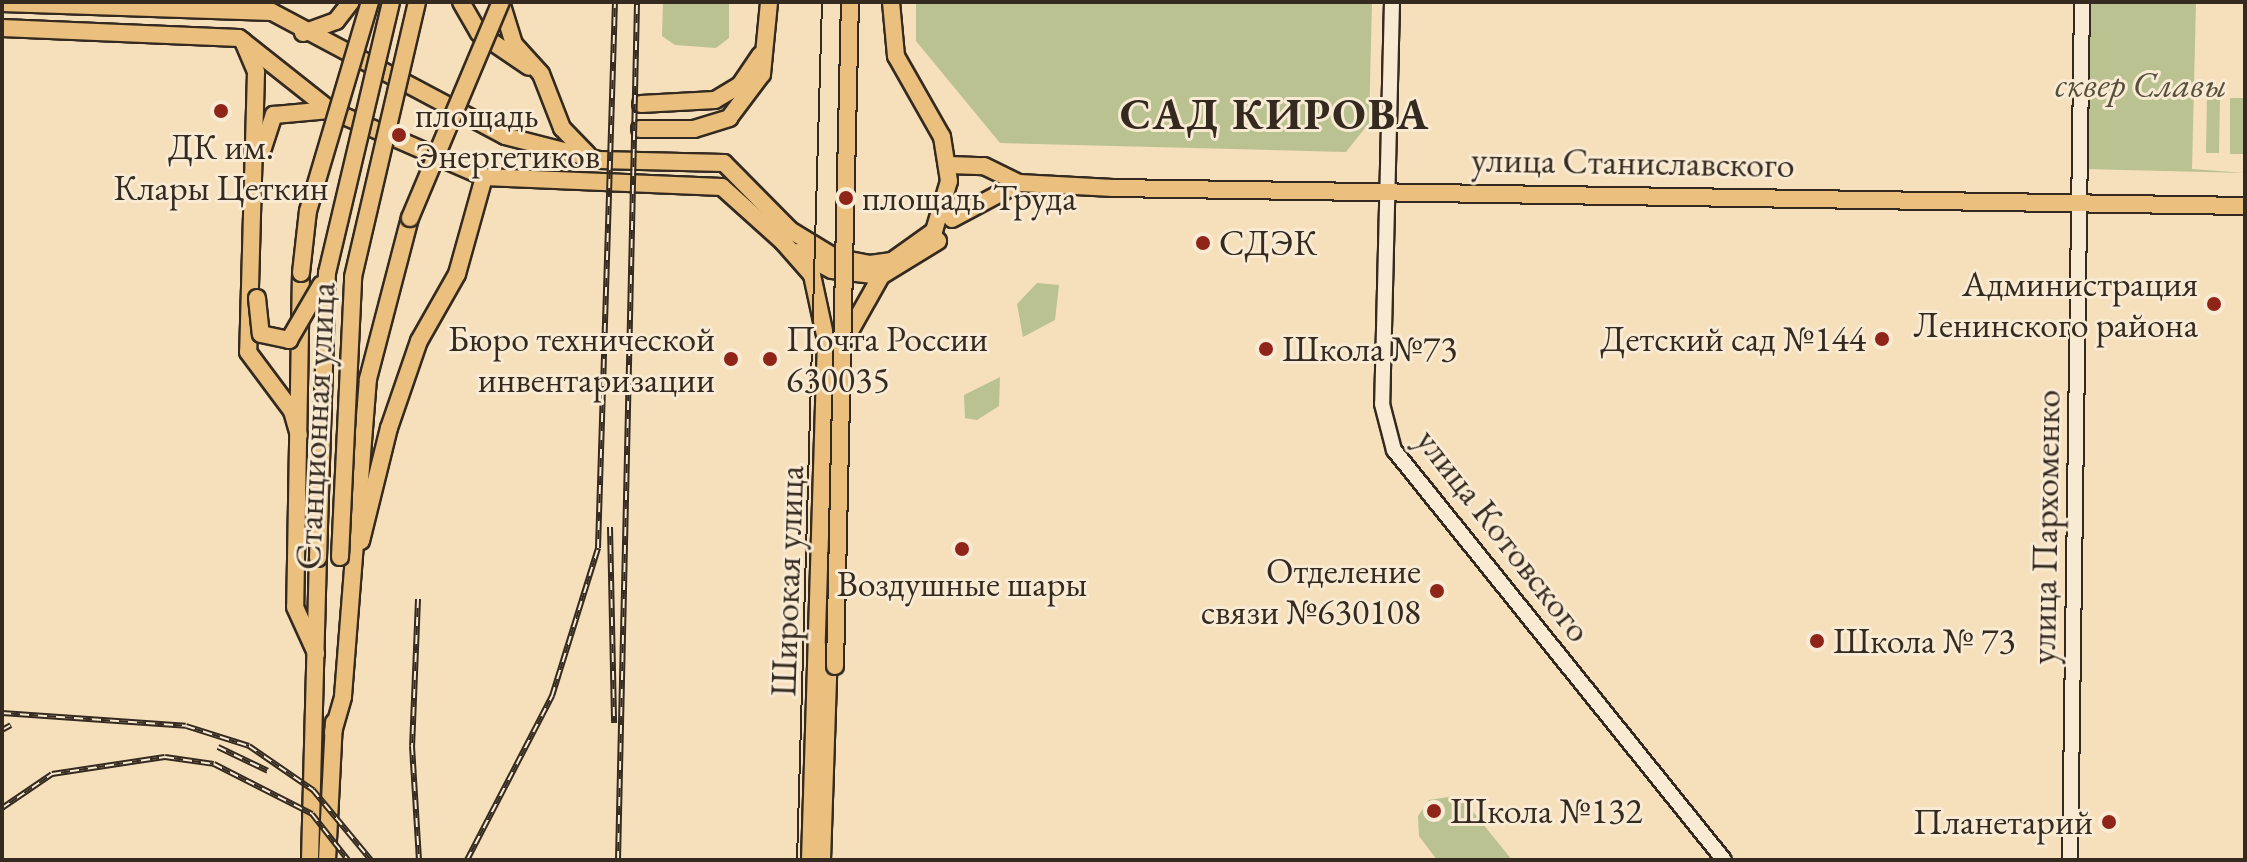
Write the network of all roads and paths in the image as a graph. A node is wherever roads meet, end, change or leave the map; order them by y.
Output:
1 (351, 2) edge
2 (370, 2) edge
3 (391, 2) edge
4 (417, 2) edge
5 (461, 2) edge
6 (501, 2) edge
7 (769, 2) edge
8 (850, 2) edge
9 (891, 2) edge
10 (1392, 2) edge
11 (2082, 2) edge
12 (2, 3) edge
13 (2, 28) edge
14 (768, 31) junction
15 (303, 33) junction
16 (242, 40) junction
17 (541, 74) junction
18 (641, 104) dead end
19 (330, 110) junction
20 (640, 129) dead end
21 (593, 158) junction
22 (955, 164) junction
23 (484, 177) junction
24 (1019, 183) junction
25 (1390, 191) junction
26 (2078, 201) junction
27 (2245, 206) edge
28 (952, 219) junction
29 (783, 242) junction
30 (327, 273) junction
31 (881, 276) junction
32 (299, 435) junction
33 (348, 594) junction
34 (316, 653) junction
35 (827, 714) junction
36 (315, 732) junction
37 (333, 732) junction
38 (310, 860) edge
39 (327, 860) edge
40 (810, 860) edge
41 (822, 860) edge
42 (1724, 860) edge
43 (2070, 860) edge

1 - 15 main road
2 - 32 main road, bridge
3 - 30 main road, Станционная улица, bridge
4 - 37 main road, Станционная улица, bridge
5 - 17 main road
6 - 17 main road
6 - 33 main road, bridge
7 - 14 main road
8 - 35 main road, bridge
9 - 22 main road
10 - 25 street, улица Котовского
11 - 26 street, улица Пархоменко
12 - 15 main road
13 - 16 main road
14 - 18 main road
14 - 20 main road
15 - 21 main road
16 - 19 main road
16 - 32 main road
17 - 21 main road
19 - 23 main road
19 - 30 main road, bridge
21 - 22 main road
22 - 24 main road
22 - 28 main road
23 - 29 main road
23 - 33 main road
24 - 25 main road, улица Станиславского
24 - 28 main road
25 - 26 main road, улица Станиславского
25 - 42 street, улица Котовского
26 - 27 main road, улица Станиславского
26 - 43 street, улица Пархоменко
28 - 31 main road
29 - 31 main road
29 - 40 main road, Широкая улица
30 - 34 main road, Станционная улица, bridge
31 - 35 main road, Широкая улица
32 - 34 main road
33 - 37 main road
34 - 36 main road, Станционная улица
35 - 41 main road, Широкая улица
36 - 37 main road
36 - 38 main road, Станционная улица
37 - 39 main road, Станционная улица

